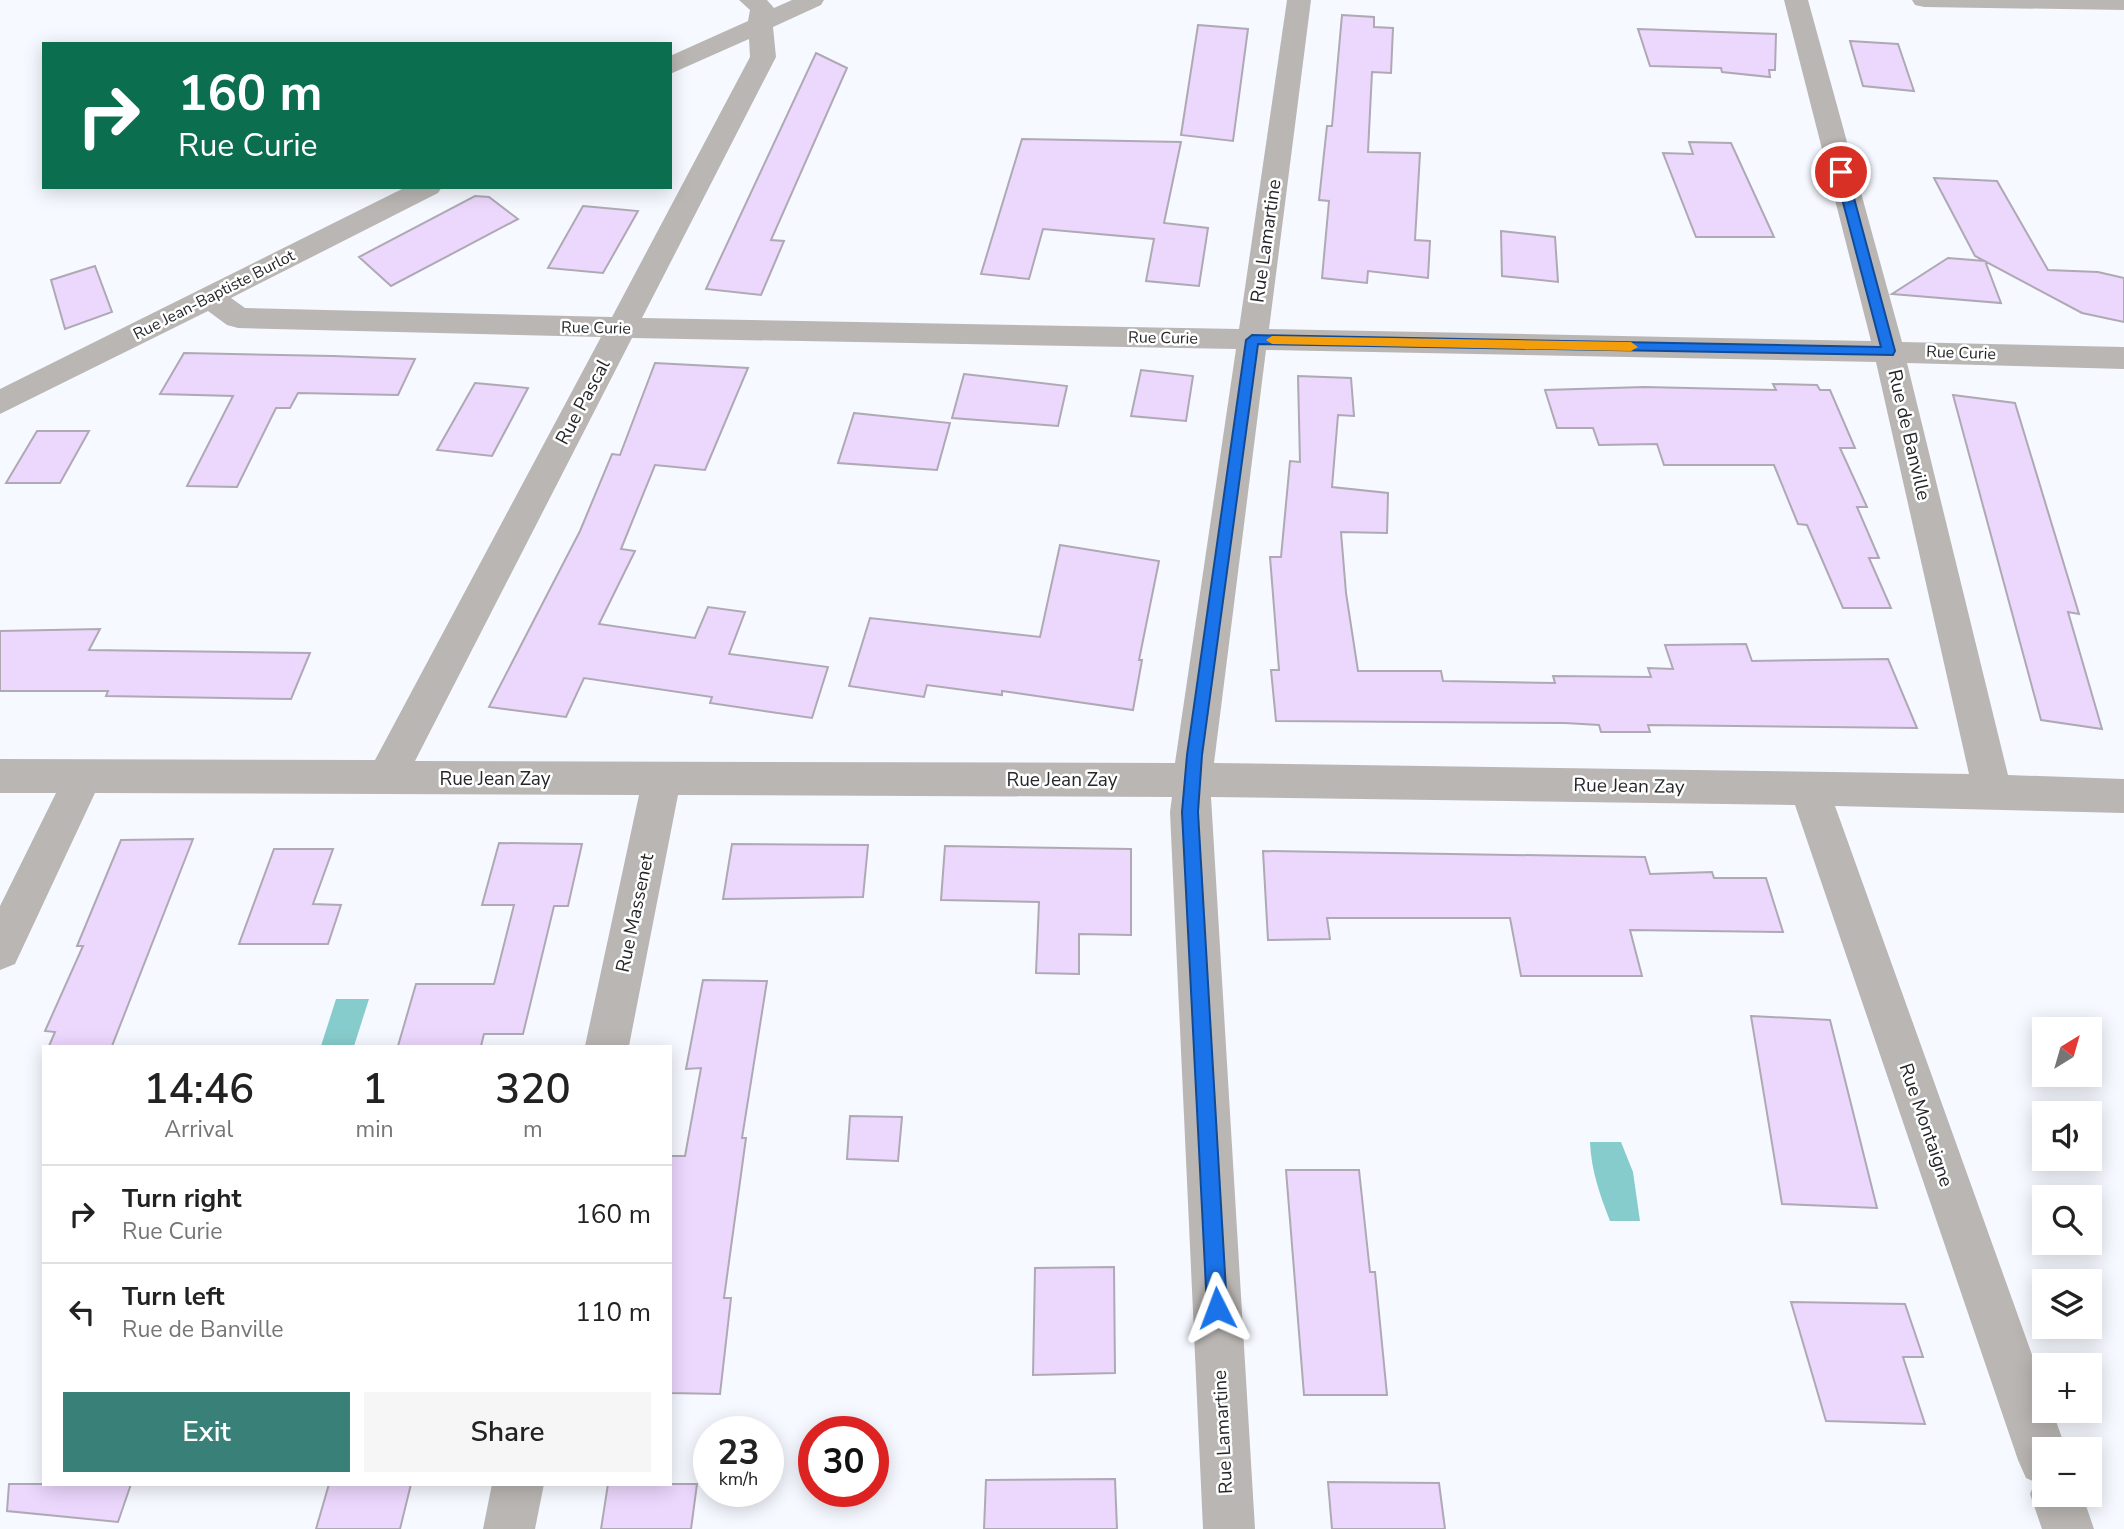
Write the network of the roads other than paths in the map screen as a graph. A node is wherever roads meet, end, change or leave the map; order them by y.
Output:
1 (812, 0) edge
2 (1299, 0) edge
3 (1796, 0) edge
4 (1923, 0) edge
5 (2124, 3) edge
6 (755, 11) edge
7 (672, 65) edge
8 (424, 189) edge
9 (209, 297) junction
10 (622, 329) junction
11 (1252, 340) junction
12 (1889, 351) junction
13 (2124, 358) edge
14 (0, 403) edge
15 (0, 776) edge
16 (83, 777) junction
17 (386, 778) junction
18 (662, 779) junction
19 (1193, 780) junction
20 (1809, 789) junction
21 (1993, 792) junction
22 (2124, 796) edge
23 (0, 950) edge
24 (607, 1045) edge
25 (2036, 1437) edge
26 (518, 1486) edge
27 (2060, 1507) edge
28 (509, 1529) edge
29 (1228, 1529) edge
30 (2068, 1529) edge

1 - 6 street
2 - 11 street, Rue Lamartine
3 - 12 street, Rue de Banville
4 - 5 street
6 - 7 street
6 - 10 street, Rue Pascal
8 - 9 street, Rue Jean-Baptiste Burlot
9 - 10 street, Rue Curie
9 - 14 street, Rue Jean-Baptiste Burlot
10 - 11 street, Rue Curie
10 - 17 street, Rue Pascal
11 - 12 street, Rue Curie
11 - 19 street, Rue Lamartine
12 - 13 street, Rue Curie
12 - 21 street, Rue de Banville
15 - 16 street, Rue Jean Zay
16 - 17 street, Rue Jean Zay
16 - 23 street
17 - 18 street, Rue Jean Zay
18 - 19 street, Rue Jean Zay
18 - 24 street, Rue Massenet
19 - 20 street, Rue Jean Zay
19 - 29 street, Rue Lamartine
20 - 21 street, Rue Jean Zay
20 - 25 street, Rue Montaigne
21 - 22 street, Rue Jean Zay
26 - 28 street
27 - 30 street

